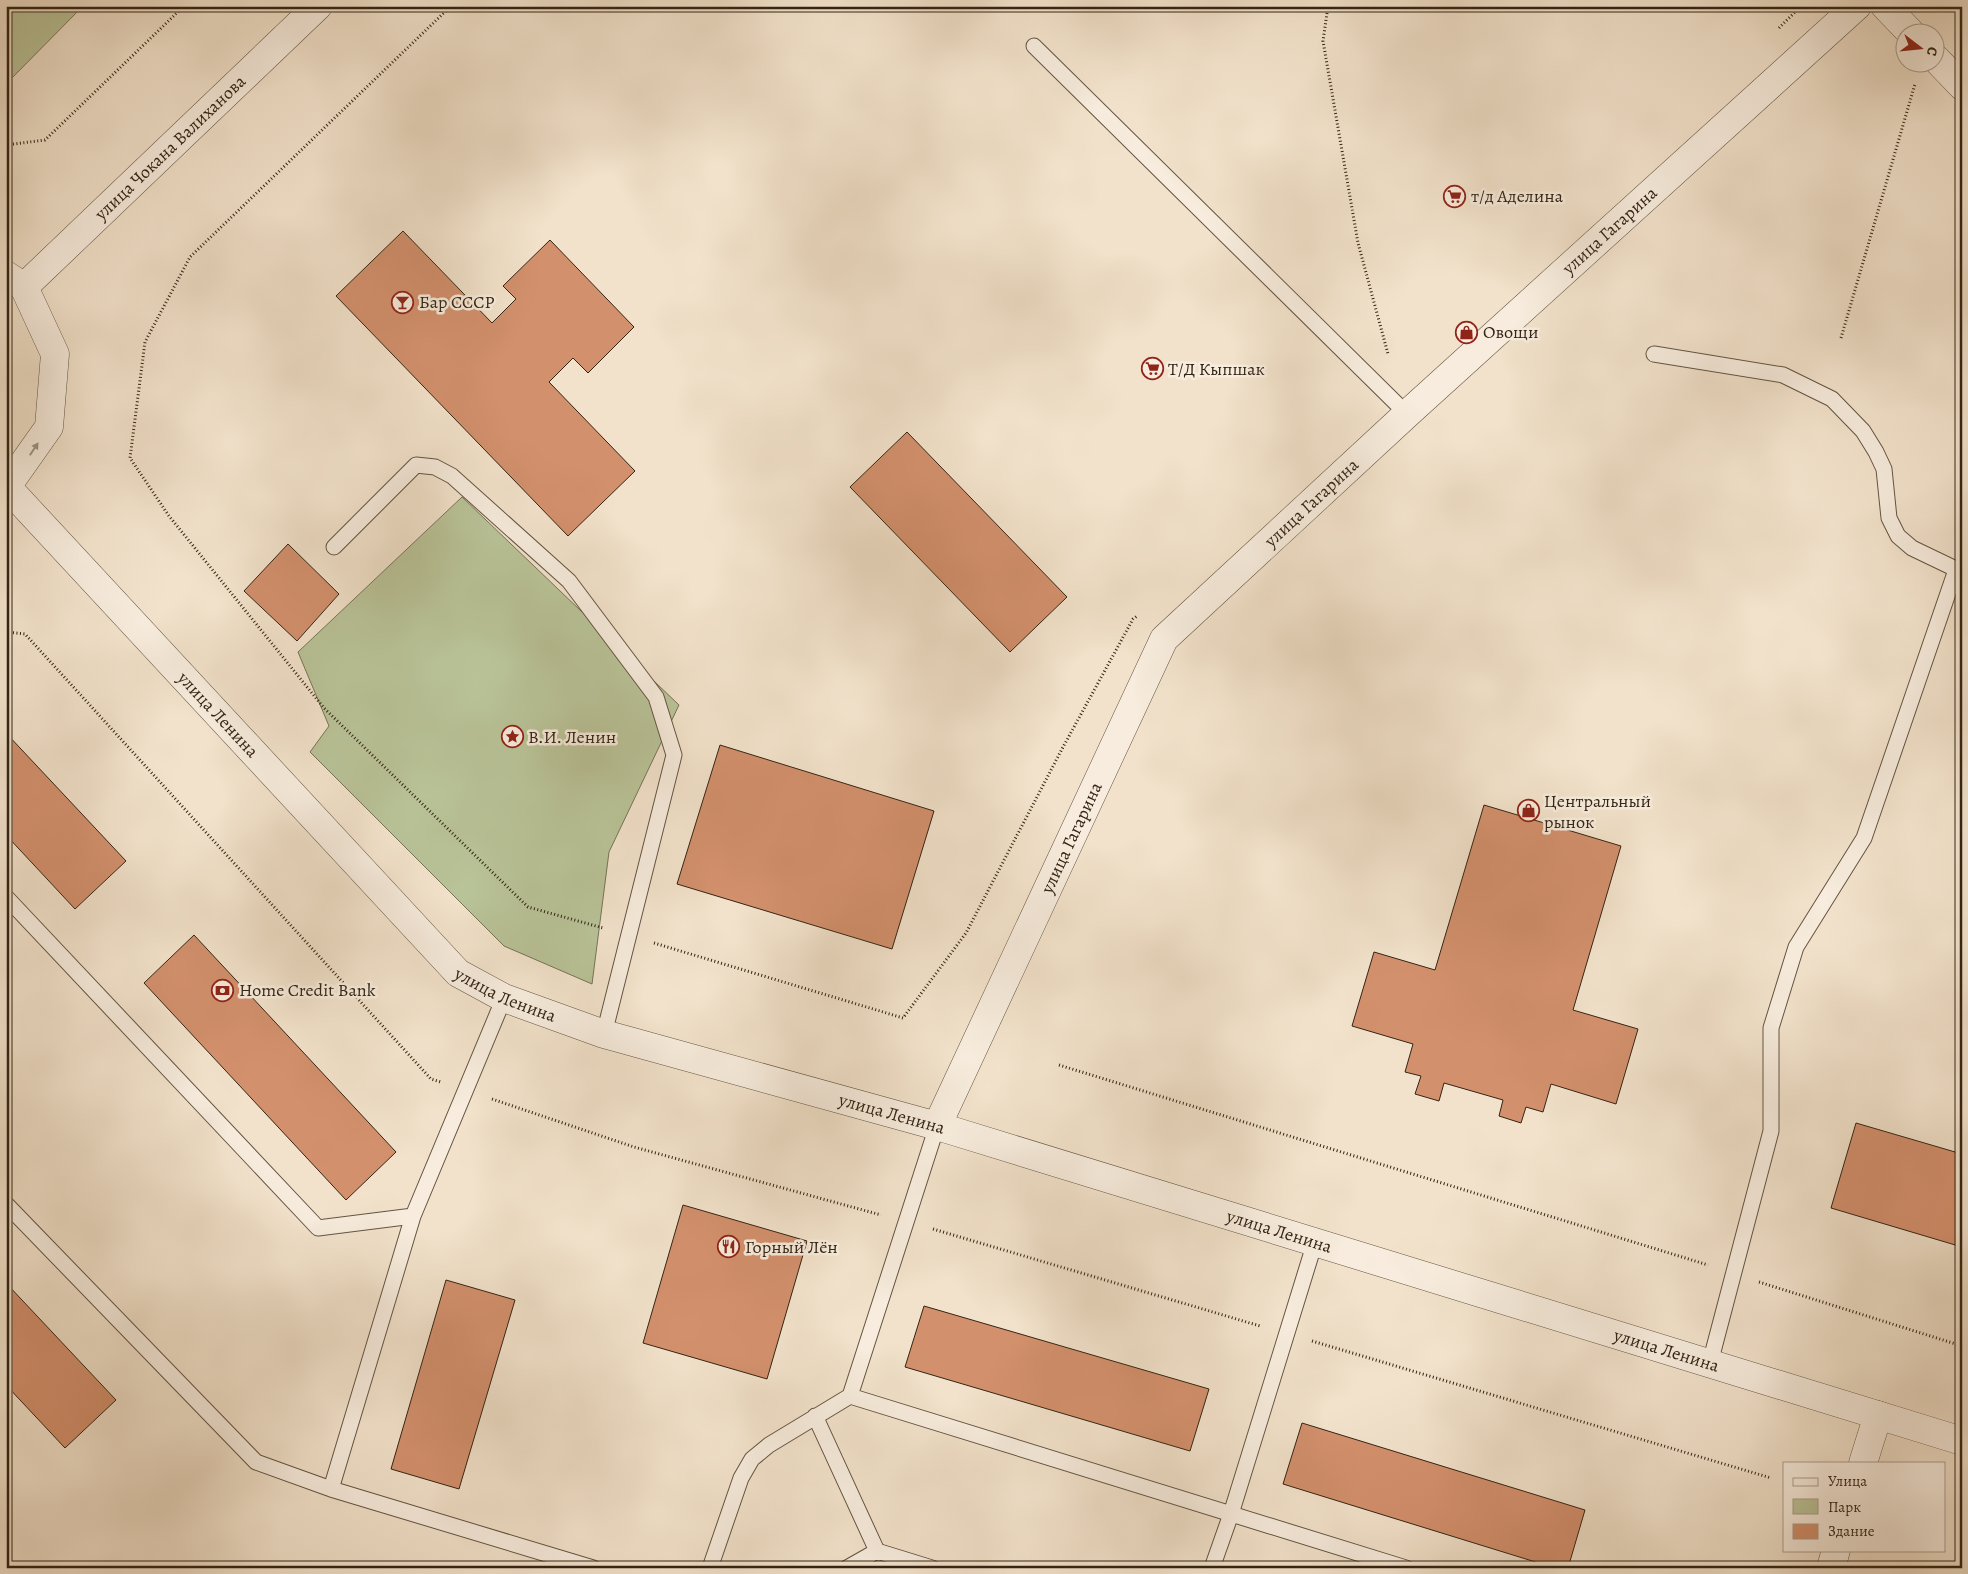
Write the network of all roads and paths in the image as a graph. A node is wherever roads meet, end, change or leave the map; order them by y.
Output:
1 (184, 6) edge
2 (318, 6) edge
3 (451, 6) edge
4 (1328, 6) edge
5 (1856, 6) edge
6 (1885, 6) edge
7 (1900, 22) edge
8 (1034, 46) dead end
9 (1946, 69) edge
10 (1910, 77) dead end
11 (1962, 86) edge
12 (6, 144) edge
13 (15, 281) edge
14 (1841, 338) dead end
15 (1654, 354) dead end
16 (1389, 358) dead end
17 (1407, 414) junction
18 (7, 488) edge
19 (334, 547) dead end
20 (1959, 571) edge
21 (6, 632) edge
22 (6, 898) edge
23 (629, 936) junction
24 (504, 998) junction
25 (904, 1018) dead end
26 (604, 1034) junction
27 (1059, 1065) dead end
28 (466, 1090) junction
29 (937, 1126) junction
30 (6, 1204) edge
31 (413, 1216) junction
32 (906, 1222) junction
33 (1315, 1242) junction
34 (1734, 1273) junction
35 (1286, 1333) junction
36 (1962, 1346) edge
37 (1710, 1363) junction
38 (850, 1396) junction
39 (1878, 1415) junction
40 (815, 1416) junction
41 (1962, 1441) edge
42 (1863, 1462) edge
43 (1772, 1478) dead end
44 (331, 1489) junction
45 (1231, 1514) junction
46 (877, 1551) junction
47 (1835, 1552) edge
48 (593, 1568) edge
49 (710, 1568) edge
50 (847, 1568) edge
51 (932, 1568) edge
52 (1212, 1568) edge
53 (1406, 1568) edge
54 (1831, 1568) edge

1 - 12 path
2 - 13 street, улица Чокана Валиханова
3 - 23 path
4 - 16 path
5 - 17 street, улица Гагарина
6 - 7 street
8 - 17 lane
9 - 11 street
10 - 14 path
18 -> 13 street
15 - 20 lane
17 - 29 street, улица Гагарина
18 - 24 street, улица Ленина
19 - 23 lane
20 - 34 lane
21 - 28 path
22 - 31 lane
23 - 25 path
23 - 26 lane
24 - 26 street, улица Ленина
24 - 28 lane
26 - 29 street, улица Ленина
27 - 34 path
28 - 31 lane
28 - 32 path
29 - 32 lane
29 - 33 street, улица Ленина
30 - 44 lane
31 - 44 lane
32 - 35 path
32 - 38 lane
33 - 35 lane
33 - 37 street, улица Ленина
34 - 36 path
34 - 37 lane
35 - 43 path
35 - 45 lane
37 - 39 street, улица Ленина
38 - 40 lane
38 - 45 lane
39 - 41 street, улица Ленина
39 - 42 street
40 - 46 lane
40 - 49 lane
44 - 48 lane
45 - 52 lane
45 - 53 lane
46 - 50 lane
46 - 51 lane
47 - 54 street

